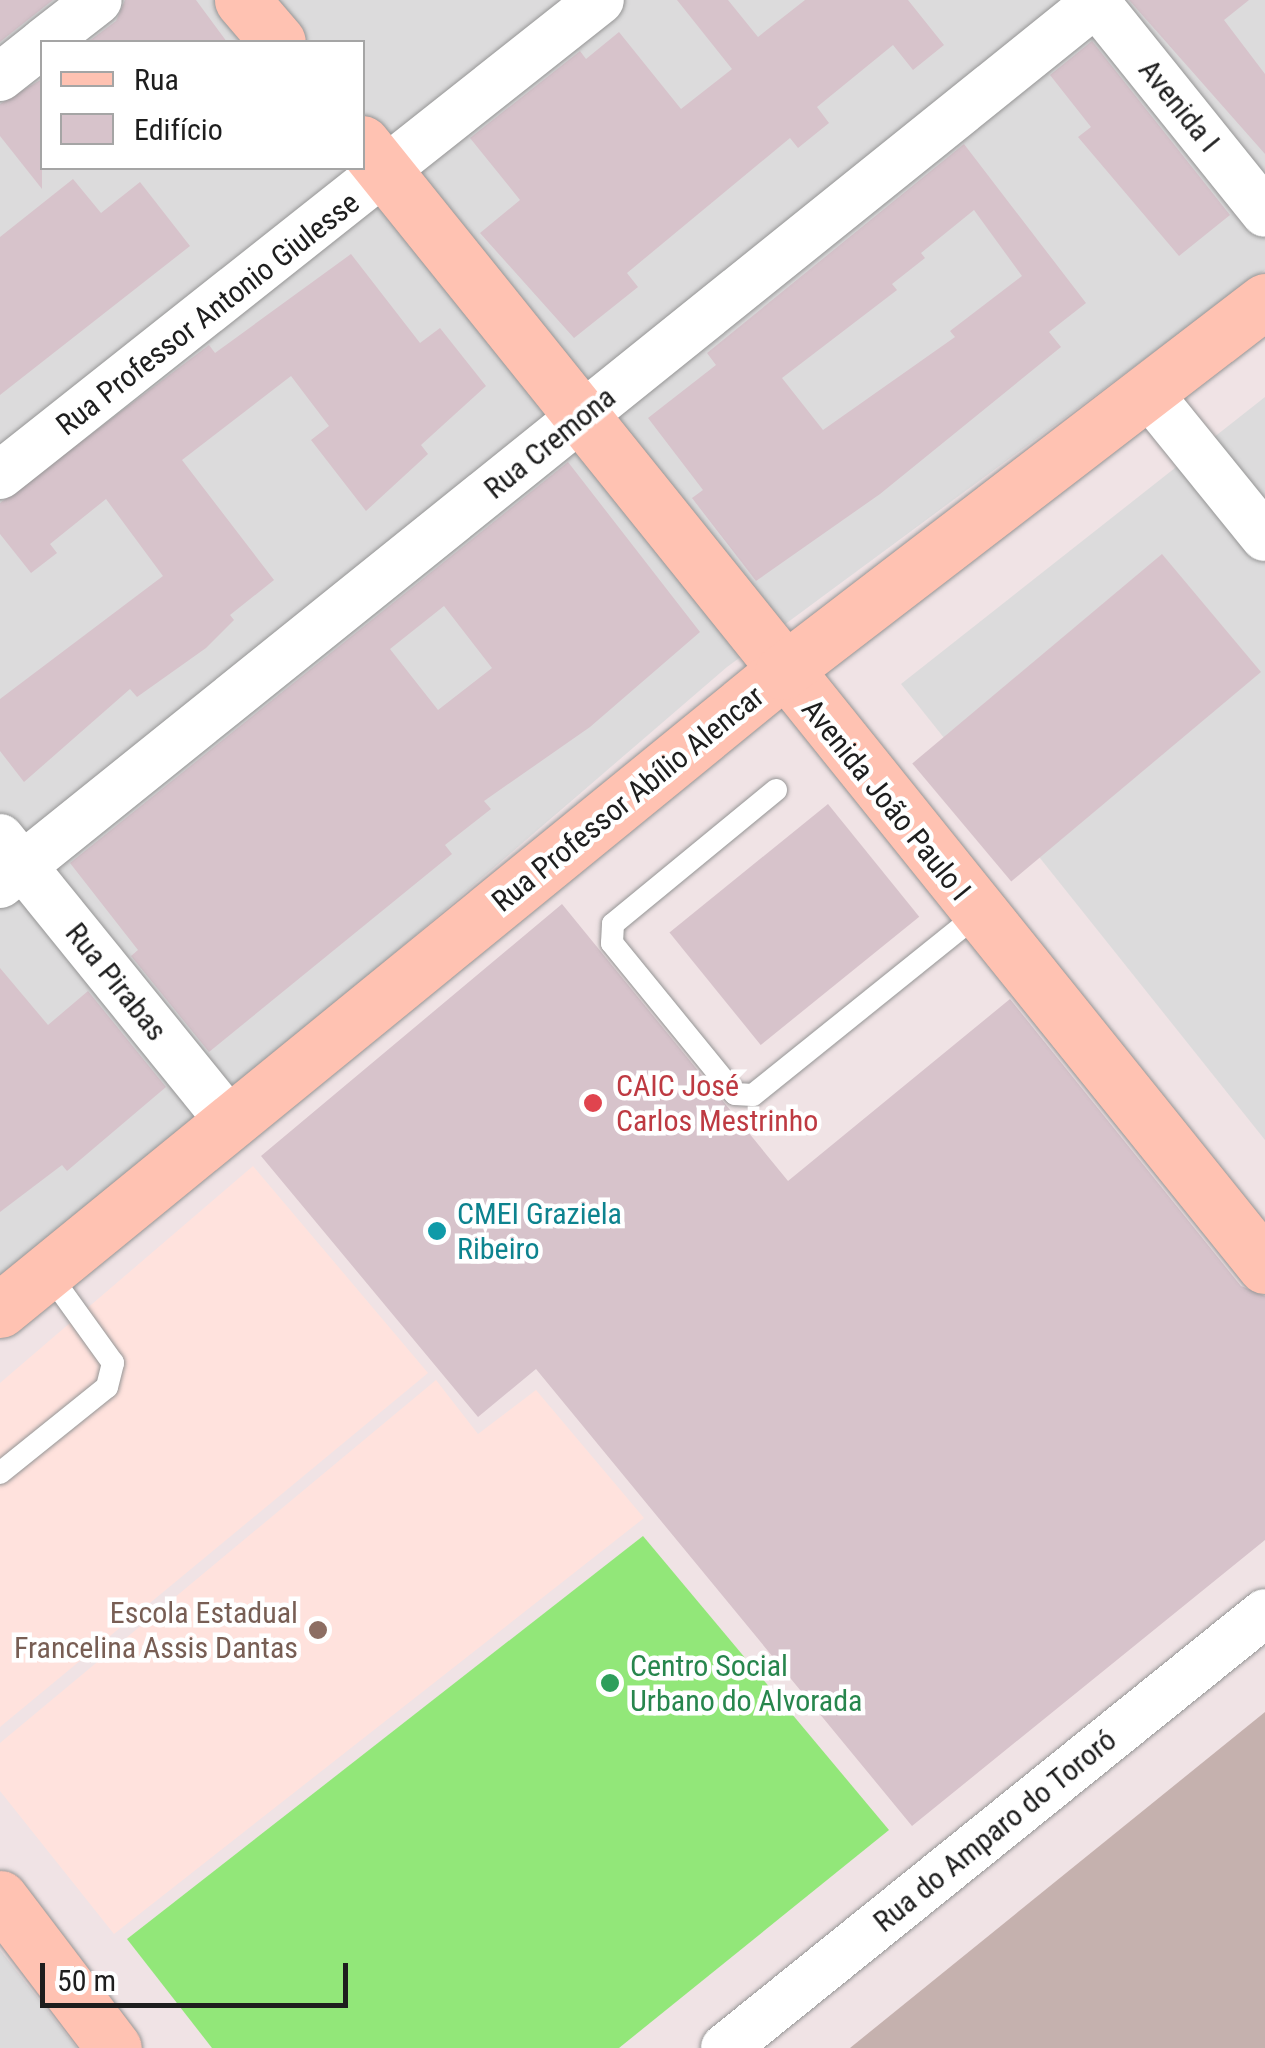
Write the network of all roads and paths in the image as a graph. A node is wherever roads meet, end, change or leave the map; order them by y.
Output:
1 (98, 0) edge
2 (242, 0) edge
3 (600, 0) edge
4 (1096, 1) edge
5 (47, 40) edge
6 (276, 40) edge
7 (40, 45) edge
8 (0, 77) edge
9 (376, 158) edge
10 (362, 170) edge
11 (1265, 212) edge
12 (1265, 301) edge
13 (1149, 394) junction
14 (582, 418) junction
15 (0, 475) edge
16 (1265, 538) edge
17 (782, 672) junction
18 (776, 790) dead end
19 (7, 863) edge
20 (978, 914) junction
21 (232, 1125) junction
22 (1265, 1266) edge
23 (47, 1271) junction
24 (0, 1310) edge
25 (0, 1472) edge
26 (1265, 1613) edge
27 (0, 1898) edge
28 (114, 2048) edge
29 (725, 2048) edge

1 - 5 street
2 - 6 street
3 - 9 street, Rua Professor Antonio Giulesse
4 - 11 street, Avenida I
4 - 14 street, Rua Cremona
7 - 8 street
9 - 14 street, Avenida João Paulo I
10 - 15 street, Rua Professor Antonio Giulesse
12 - 13 street, Rua Professor Abílio Alencar
13 - 16 street
13 - 17 street, Rua Professor Abílio Alencar
14 - 17 street, Avenida João Paulo I
14 - 19 street, Rua Cremona
17 - 20 street, Avenida João Paulo I
17 - 21 street, Rua Professor Abílio Alencar
18 - 20 lane
19 - 21 street, Rua Pirabas
20 - 22 street, Avenida João Paulo I
21 - 23 street, Rua Professor Abílio Alencar
23 - 24 street, Rua Professor Abílio Alencar
23 - 25 lane
26 - 29 street, Rua do Amparo do Tororó
27 - 28 street

